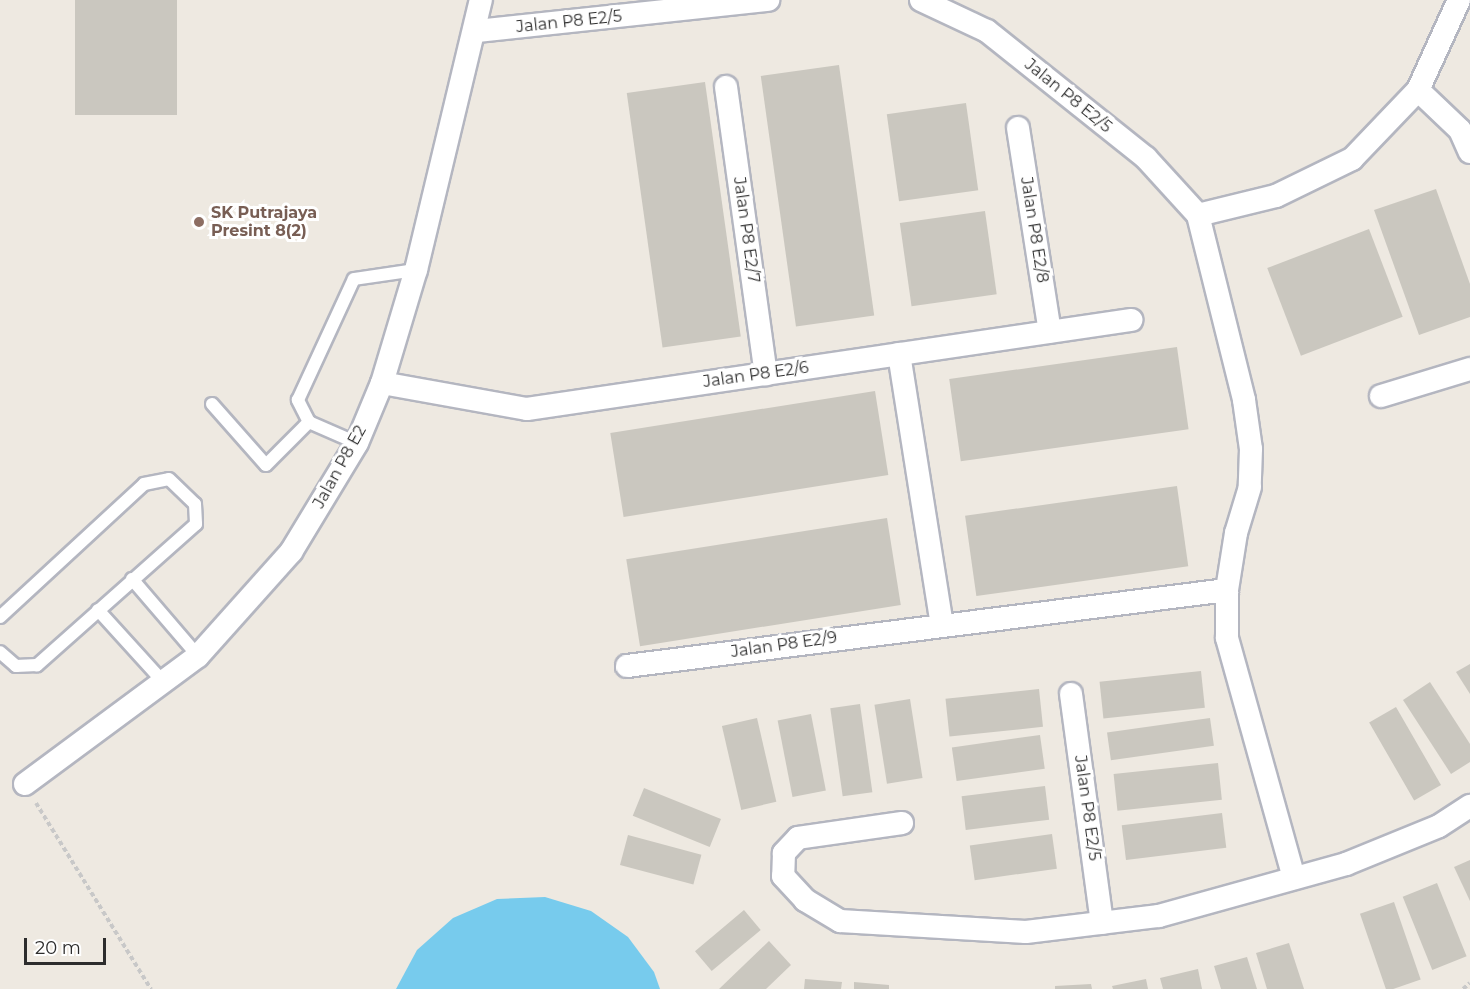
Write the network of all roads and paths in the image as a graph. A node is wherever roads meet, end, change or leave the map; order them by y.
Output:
1 (481, 0) edge
2 (768, 0) edge
3 (921, 0) edge
4 (1459, 0) edge
5 (477, 32) junction
6 (726, 87) dead end
7 (1418, 90) junction
8 (1018, 128) dead end
9 (1470, 152) edge
10 (1198, 215) junction
11 (416, 270) junction
12 (1131, 320) dead end
13 (1050, 332) junction
14 (899, 354) junction
15 (1470, 369) edge
16 (766, 374) junction
17 (382, 383) junction
18 (1381, 396) dead end
19 (212, 404) dead end
20 (309, 422) junction
21 (357, 443) junction
22 (132, 579) junction
23 (1227, 590) junction
24 (98, 610) junction
25 (0, 617) edge
26 (942, 624) junction
27 (0, 652) edge
28 (198, 656) junction
29 (627, 666) dead end
30 (165, 684) junction
31 (1071, 694) dead end
32 (25, 784) joint
33 (1470, 806) edge
34 (902, 823) dead end
35 (1294, 878) junction
36 (1102, 923) junction
37 (1470, 983) edge
38 (151, 989) edge
39 (1463, 989) edge

1 - 5 street, Jalan P8 E2
2 - 5 street, Jalan P8 E2/5
3 - 10 street, Jalan P8 E2/5
4 - 7 street
5 - 11 street, Jalan P8 E2
6 - 16 street, Jalan P8 E2/7
7 - 9 street
7 - 10 street
8 - 13 street, Jalan P8 E2/8
10 - 23 street
11 - 17 street, Jalan P8 E2
11 - 20 lane
12 - 13 street, Jalan P8 E2/6
13 - 14 street, Jalan P8 E2/6
14 - 16 street, Jalan P8 E2/6
14 - 26 street
15 - 18 street
16 - 17 street, Jalan P8 E2/6
17 - 21 street, Jalan P8 E2
19 - 20 lane
20 - 21 lane
21 - 28 street, Jalan P8 E2
22 - 24 lane
22 - 25 lane
22 - 28 lane
23 - 26 street, Jalan P8 E2/9
23 - 35 street
24 - 27 lane
24 - 30 lane
26 - 29 street, Jalan P8 E2/9
28 - 30 street, Jalan P8 E2
30 - 32 street, Jalan P8 E2
31 - 36 street, Jalan P8 E2/5
32 - 38 path
33 - 35 street
34 - 36 street
35 - 36 street
37 - 39 path

